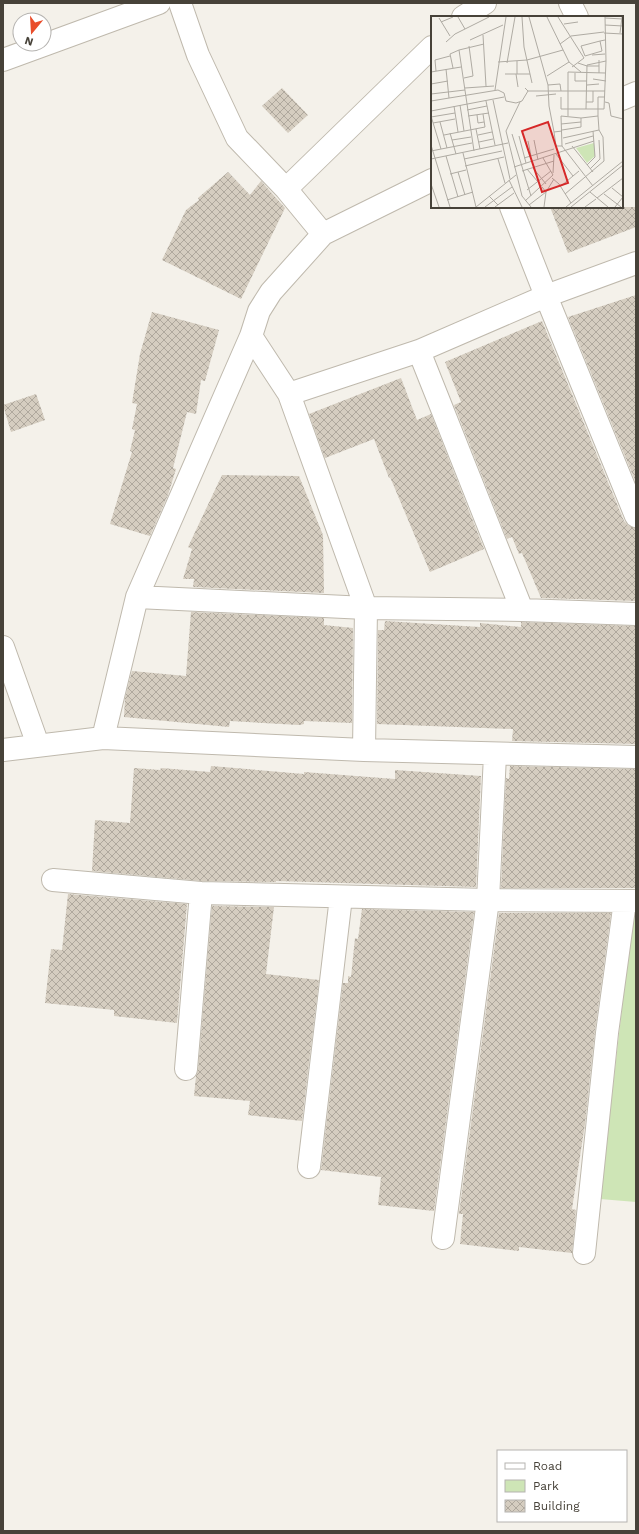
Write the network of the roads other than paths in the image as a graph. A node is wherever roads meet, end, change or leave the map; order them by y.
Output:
1 (159, 3) edge
2 (180, 3) edge
3 (485, 3) edge
4 (570, 3) edge
5 (465, 16) edge
6 (576, 16) edge
7 (431, 48) edge
8 (3, 60) edge
9 (636, 93) edge
10 (623, 98) edge
11 (431, 180) edge
12 (286, 189) junction
13 (511, 208) edge
14 (323, 234) junction
15 (636, 263) edge
16 (546, 296) junction
17 (251, 336) junction
18 (419, 351) junction
19 (289, 394) junction
20 (636, 516) edge
21 (136, 597) junction
22 (366, 608) junction
23 (522, 610) junction
24 (636, 614) edge
25 (3, 647) edge
26 (103, 738) junction
27 (38, 745) junction
28 (3, 750) edge
29 (364, 750) junction
30 (495, 754) junction
31 (636, 757) edge
32 (53, 880) dead end
33 (201, 893) junction
34 (341, 897) junction
35 (488, 900) junction
36 (630, 901) edge
37 (186, 1069) dead end
38 (309, 1167) dead end
39 (443, 1238) dead end
40 (584, 1253) dead end

1 - 8 street
2 - 12 street
3 - 5 street
4 - 6 street
7 - 12 street
9 - 10 street
11 - 14 street
12 - 14 street
13 - 16 street
14 - 17 street
15 - 16 street
16 - 18 street
16 - 20 street
17 - 19 street
17 - 21 street
18 - 19 street
18 - 23 street
19 - 22 street
21 - 22 street
21 - 26 street
22 - 23 street
22 - 29 street
23 - 24 street
25 - 27 street
26 - 27 street
26 - 29 street
27 - 28 street
29 - 30 street
30 - 31 street
30 - 35 street
32 - 33 street
33 - 34 street
33 - 37 street
34 - 35 street
34 - 38 street
35 - 36 street
35 - 39 street
36 - 40 street

